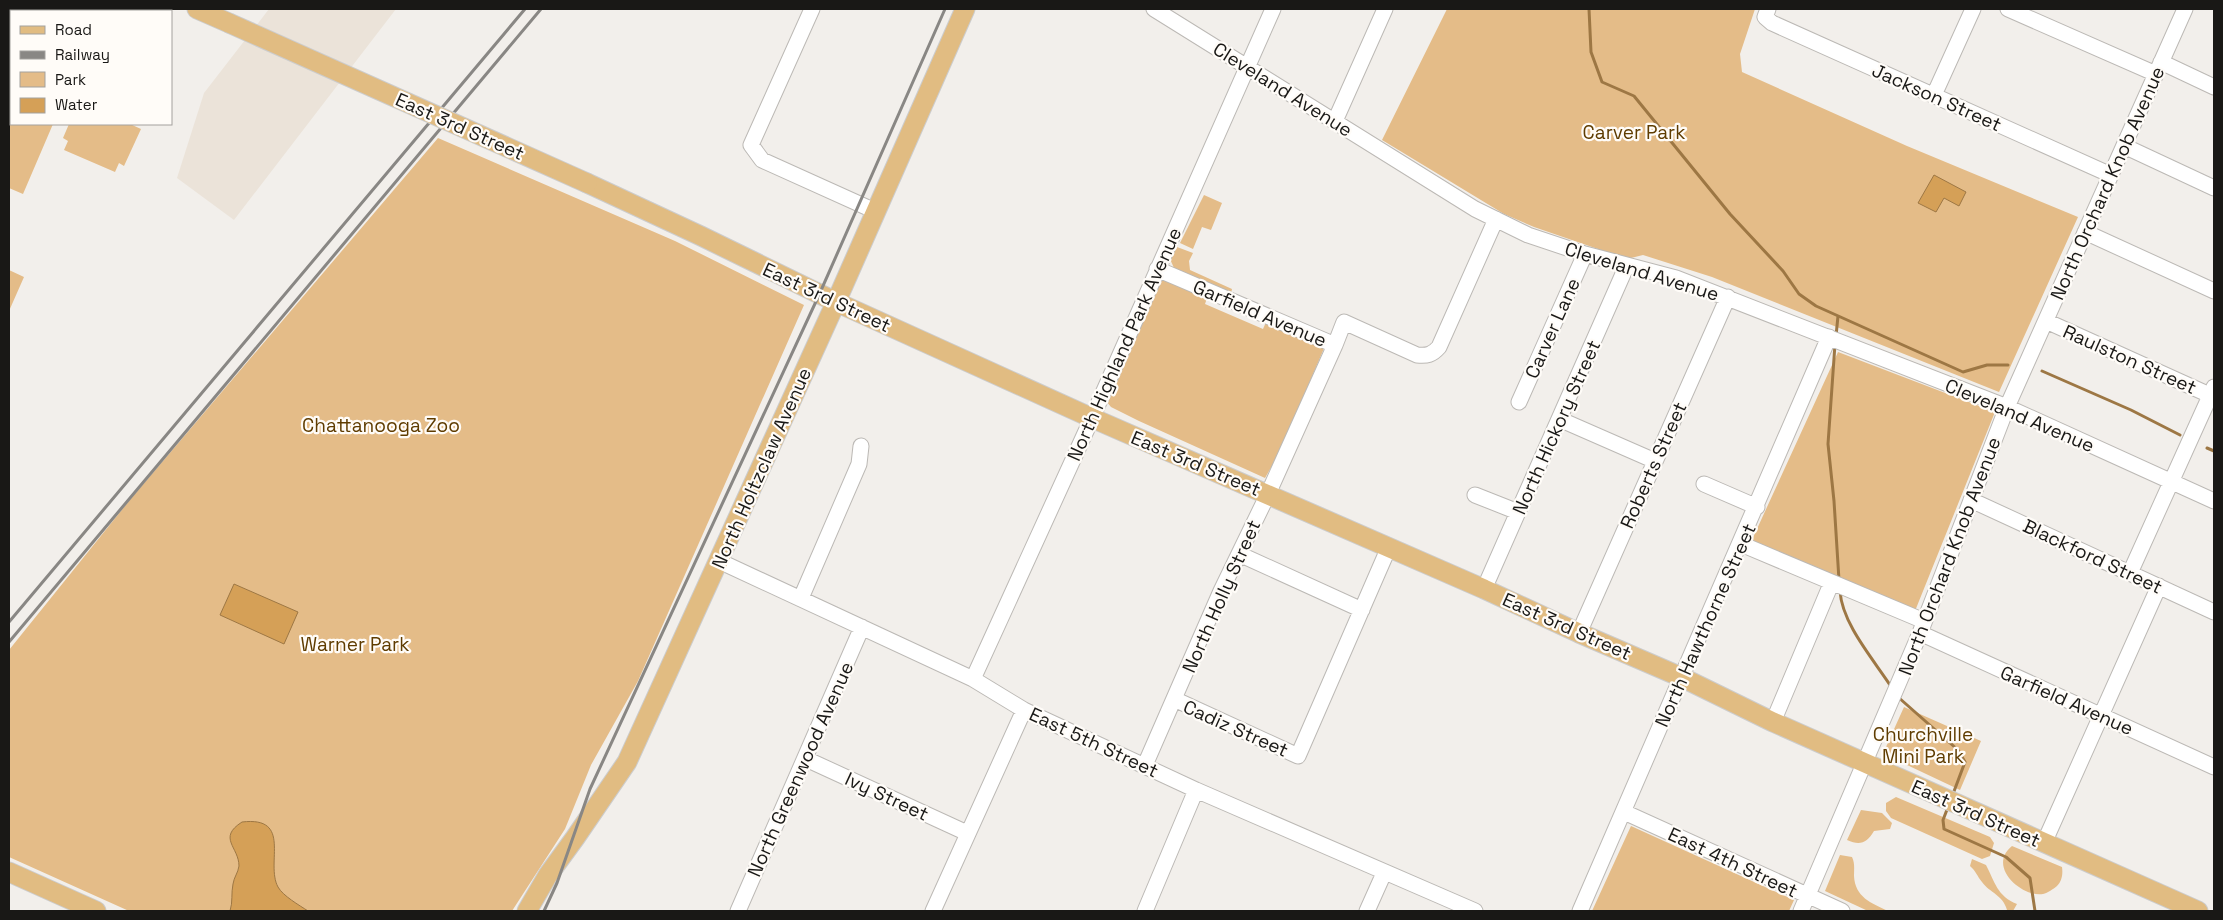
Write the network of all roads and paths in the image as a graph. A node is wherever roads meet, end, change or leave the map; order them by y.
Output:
1 (197, 9) edge
2 (812, 9) edge
3 (965, 9) edge
4 (1155, 9) edge
5 (1272, 9) edge
6 (1385, 9) edge
7 (1973, 9) edge
8 (2008, 9) edge
9 (2184, 9) edge
10 (1766, 13) edge
11 (1246, 68) junction
12 (2158, 68) junction
13 (2214, 86) edge
14 (1934, 96) junction
15 (1335, 121) junction
16 (2124, 146) junction
17 (2111, 174) junction
18 (2214, 188) edge
19 (874, 211) junction
20 (1496, 219) junction
21 (2085, 232) junction
22 (1585, 254) junction
23 (1627, 265) junction
24 (1158, 269) junction
25 (2214, 291) edge
26 (1728, 297) junction
27 (836, 302) junction
28 (2046, 321) junction
29 (1829, 338) junction
30 (1335, 345) junction
31 (2213, 393) edge
32 (1519, 402) dead end
33 (2007, 407) junction
34 (1092, 418) junction
35 (1560, 419) junction
36 (861, 446) dead end
37 (1655, 461) junction
38 (2172, 481) junction
39 (1704, 484) dead end
40 (1268, 494) junction
41 (1475, 495) dead end
42 (1971, 500) junction
43 (2214, 501) edge
44 (1757, 507) junction
45 (1518, 512) junction
46 (1741, 544) junction
47 (1390, 547) junction
48 (1239, 554) junction
49 (719, 561) junction
50 (2130, 573) junction
51 (1831, 584) junction
52 (2159, 586) junction
53 (1484, 589) junction
54 (801, 598) junction
55 (1362, 610) junction
56 (2214, 612) edge
57 (862, 627) junction
58 (1922, 627) junction
59 (1579, 633) junction
60 (1681, 677) junction
61 (973, 679) junction
62 (1174, 699) junction
63 (1024, 710) junction
64 (2102, 716) junction
65 (1773, 722) junction
66 (806, 758) junction
67 (1865, 764) junction
68 (1145, 766) junction
69 (2214, 767) edge
70 (1196, 790) junction
71 (1624, 812) junction
72 (967, 833) junction
73 (2044, 843) junction
74 (1384, 873) junction
75 (11, 874) edge
76 (1807, 896) junction
77 (96, 911) edge
78 (527, 911) edge
79 (738, 911) edge
80 (933, 911) edge
81 (1145, 911) edge
82 (1367, 911) edge
83 (1475, 911) edge
84 (1580, 911) edge
85 (1801, 911) edge
86 (1842, 911) edge
87 (2198, 911) edge

1 - 27 main road, East 3rd Street, bridge
2 - 19 street
3 - 19 main road, North Holtzclaw Avenue
4 - 11 street, Cleveland Avenue
5 - 11 street, North Highland Park Avenue
6 - 15 street
7 - 14 street
8 - 12 street
9 - 12 street, North Orchard Knob Avenue
10 - 14 street, Jackson Street
11 - 15 street, Cleveland Avenue
11 - 24 street, North Highland Park Avenue
12 - 13 street
12 - 16 street, North Orchard Knob Avenue
14 - 17 street, Jackson Street
15 - 20 street, Cleveland Avenue
16 - 17 street, North Orchard Knob Avenue
16 - 18 street
17 - 21 street, North Orchard Knob Avenue
19 - 27 main road, North Holtzclaw Avenue
20 - 22 street, Cleveland Avenue
20 - 30 street, Garfield Avenue
21 - 25 street
21 - 28 street, North Orchard Knob Avenue
22 - 23 street, Cleveland Avenue
22 - 32 street, Carver Lane
23 - 26 street, Cleveland Avenue
23 - 35 street, North Hickory Street
24 - 30 street, Garfield Avenue
24 - 34 street, North Highland Park Avenue
26 - 29 street, Cleveland Avenue
26 - 37 street, Roberts Street
27 - 34 main road, East 3rd Street
27 - 49 main road, North Holtzclaw Avenue
28 - 31 street, Raulston Street
28 - 33 street, North Orchard Knob Avenue
29 - 33 street, Cleveland Avenue
29 - 44 street, North Hawthorne Street
30 - 40 street, North Holly Street
31 - 38 street
33 - 38 street, Cleveland Avenue
33 - 42 street, North Orchard Knob Avenue
34 - 40 main road, East 3rd Street
34 - 61 street, North Highland Park Avenue
35 - 37 street
35 - 45 street, North Hickory Street
36 - 54 street
37 - 59 street, Roberts Street
38 - 43 street, Cleveland Avenue
38 - 50 street
39 - 44 street
40 - 47 main road, East 3rd Street
40 - 48 street, North Holly Street
41 - 45 street
42 - 50 street, Blackford Street
42 - 58 street, North Orchard Knob Avenue
44 - 46 street, North Hawthorne Street
45 - 53 street, North Hickory Street
46 - 51 street, Garfield Avenue
46 - 60 street, North Hawthorne Street
47 - 53 main road, East 3rd Street
47 - 55 street
48 - 55 street
48 - 62 street, North Holly Street
49 - 54 street, East 5th Street
49 - 78 main road, North Holtzclaw Avenue
50 - 52 street, Blackford Street
51 - 58 street, Garfield Avenue
51 - 65 street
52 - 56 street, Blackford Street
52 - 64 street
53 - 59 main road, East 3rd Street
54 - 57 street, East 5th Street
55 - 62 street, Cadiz Street
57 - 61 street, East 5th Street
57 - 66 street, North Greenwood Avenue
58 - 64 street, Garfield Avenue
58 - 67 street, North Orchard Knob Avenue
59 - 60 main road, East 3rd Street
60 - 65 main road, East 3rd Street
60 - 71 street, North Hawthorne Street
61 - 63 street, East 5th Street
62 - 68 street, North Holly Street
63 - 68 street, East 5th Street
63 - 72 street
64 - 69 street, Garfield Avenue
64 - 73 street
65 - 67 main road, East 3rd Street
66 - 72 street, Ivy Street
66 - 79 street, North Greenwood Avenue
67 - 73 main road, East 3rd Street
67 - 76 street, North Orchard Knob Avenue
68 - 70 street, East 5th Street
70 - 74 street, East 5th Street
70 - 81 street
71 - 76 street, East 4th Street
71 - 84 street, North Hawthorne Street
72 - 80 street
73 - 87 main road, East 3rd Street
74 - 82 street
74 - 83 street, East 5th Street
75 - 77 main road
76 - 85 street, North Orchard Knob Avenue
76 - 86 street, East 4th Street

